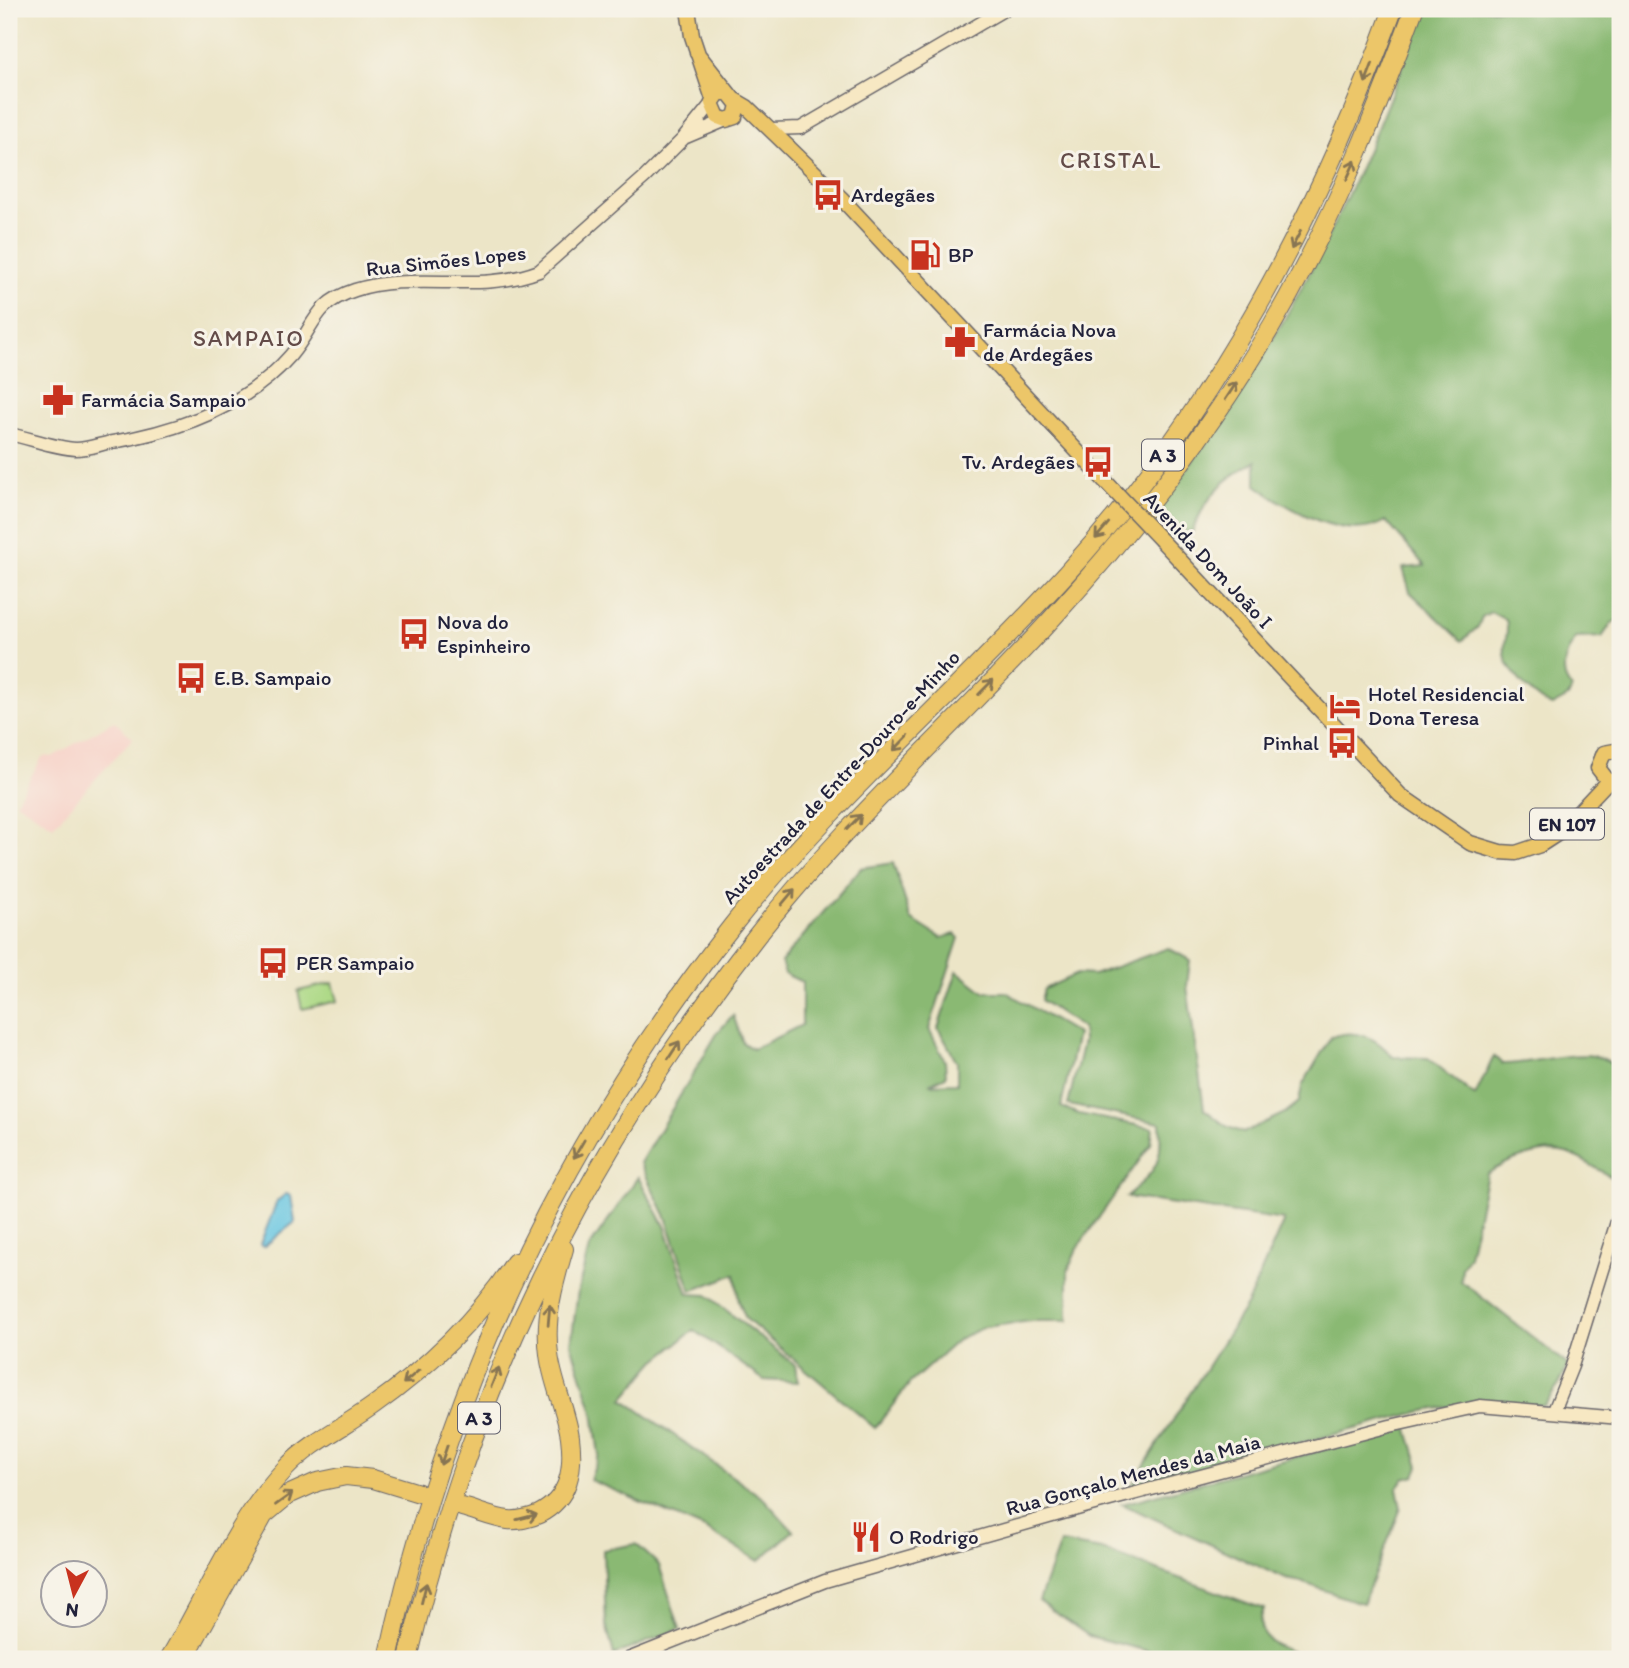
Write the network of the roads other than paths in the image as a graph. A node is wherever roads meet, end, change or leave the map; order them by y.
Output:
1 (688, 9) edge
2 (1005, 9) edge
3 (1393, 9) edge
4 (1414, 9) edge
5 (697, 53) junction
6 (732, 97) junction
7 (712, 101) junction
8 (728, 120) junction
9 (801, 128) junction
10 (771, 129) junction
11 (683, 139) junction
12 (784, 145) junction
13 (9, 433) edge
14 (1620, 750) edge
15 (1614, 781) edge
16 (585, 1190) junction
17 (1620, 1212) edge
18 (534, 1233) junction
19 (1554, 1411) junction
20 (1620, 1418) edge
21 (418, 1493) dead end
22 (462, 1507) dead end
23 (169, 1659) edge
24 (184, 1659) edge
25 (388, 1659) edge
26 (408, 1659) edge
27 (628, 1659) edge

1 - 5 main road, EN 107
2 - 9 street
3 -> 18 highway, Autoestrada de Entre-Douro-e-Minho / A 3
16 -> 4 highway, Autoestrada de Entre-Douro-e-Minho / A 3
5 - 6 main road, EN 107
5 - 7 main road, EN 107
6 - 7 main road
6 - 8 main road
6 - 10 main road, Avenida Dom João I / EN 107
7 - 8 main road, EN 107
7 - 11 street, Rua Simões Lopes
8 - 11 street, Rua Simões Lopes
8 - 12 main road, Avenida Dom João I / EN 107
9 - 10 street
9 - 12 street
10 - 12 main road, Avenida Dom João I / EN 107
11 - 13 street, Rua Simões Lopes
12 - 15 main road, Avenida Dom João I / EN 107, bridge
14 - 15 main road, EN 107
22 -> 16 highway
26 -> 16 highway, Autoestrada de Entre-Douro-e-Minho / A 3
17 - 19 street
18 -> 23 highway
18 -> 25 highway, Autoestrada de Entre-Douro-e-Minho / A 3
19 - 20 street, Rua Gonçalo Mendes da Maia
19 - 27 street, Rua Gonçalo Mendes da Maia
24 -> 21 highway

